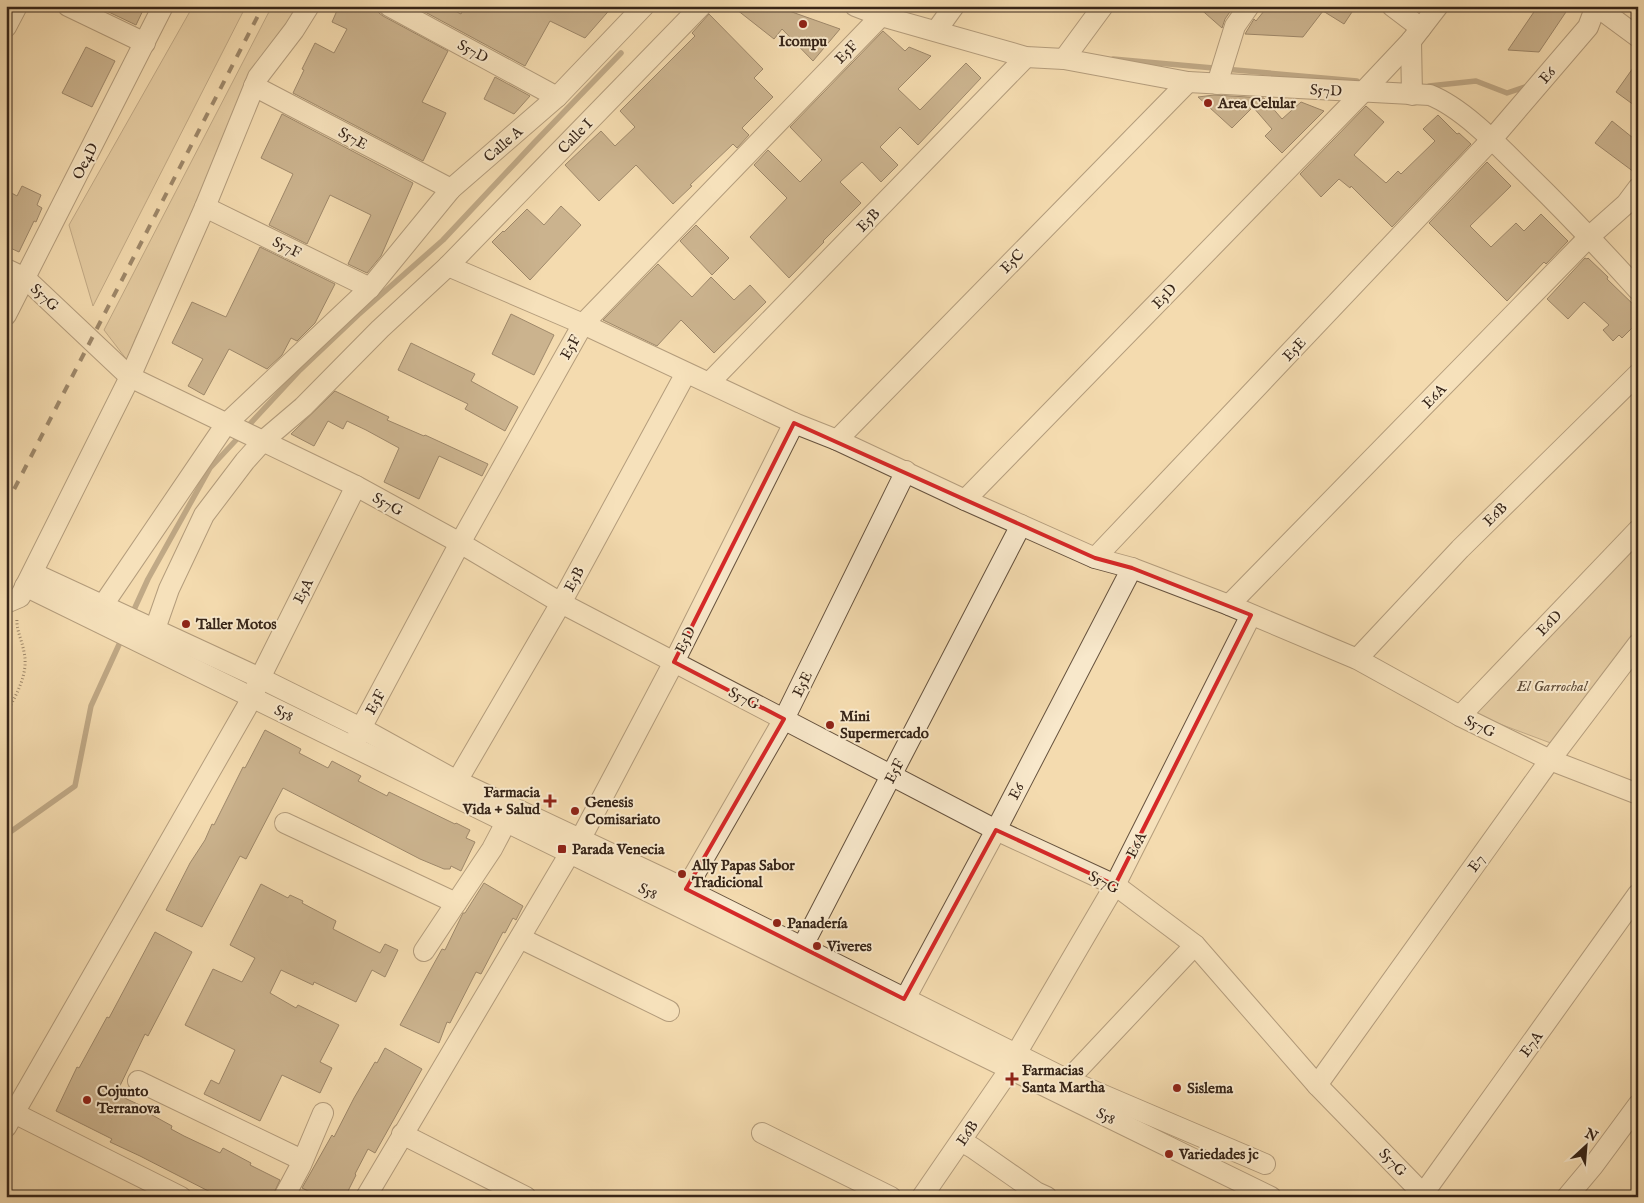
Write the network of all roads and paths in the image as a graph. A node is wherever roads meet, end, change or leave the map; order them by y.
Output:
1 (17, 6) edge
2 (68, 6) edge
3 (163, 6) edge
4 (309, 6) edge
5 (388, 6) edge
6 (644, 6) edge
7 (701, 6) edge
8 (856, 6) edge
9 (954, 6) edge
10 (1103, 6) edge
11 (1249, 6) edge
12 (1392, 6) edge
13 (1438, 6) edge
14 (1596, 6) edge
15 (882, 16) junction
16 (6, 27) edge
17 (936, 31) junction
18 (1416, 34) junction
19 (1638, 37) edge
20 (145, 43) junction
21 (1026, 57) junction
22 (1064, 59) junction
23 (1188, 82) junction
24 (1217, 84) junction
25 (254, 86) junction
26 (1363, 92) junction
27 (1412, 95) junction
28 (557, 97) junction
29 (1492, 139) junction
30 (1638, 188) edge
31 (451, 190) junction
32 (205, 207) junction
33 (1590, 236) junction
34 (448, 266) junction
35 (6, 269) edge
36 (25, 278) junction
37 (370, 288) junction
38 (1638, 290) edge
39 (6, 315) edge
40 (583, 324) junction
41 (686, 373) junction
42 (1638, 374) edge
43 (130, 377) junction
44 (710, 382) junction
45 (794, 423) junction
46 (226, 424) junction
47 (837, 440) junction
48 (263, 441) junction
49 (906, 471) junction
50 (356, 486) junction
51 (965, 500) junction
52 (1021, 526) junction
53 (1638, 530) edge
54 (460, 543) junction
55 (1096, 558) junction
56 (1132, 568) junction
57 (21, 590) edge
58 (561, 603) junction
59 (103, 605) junction
60 (1229, 605) junction
61 (1251, 615) junction
62 (155, 629) junction
63 (1638, 644) edge
64 (1356, 659) junction
65 (674, 662) junction
66 (260, 678) junction
67 (252, 698) junction
68 (6, 714) edge
69 (1460, 716) junction
70 (784, 719) junction
71 (361, 728) junction
72 (353, 747) junction
73 (1550, 760) junction
74 (891, 776) junction
75 (457, 781) junction
76 (1638, 794) edge
77 (510, 815) junction
78 (285, 823) dead end
79 (996, 830) junction
80 (575, 846) junction
81 (1115, 885) junction
82 (686, 889) junction
83 (1638, 894) edge
84 (456, 903) junction
85 (520, 938) junction
86 (1195, 945) junction
87 (424, 951) dead end
88 (798, 956) junction
89 (901, 1006) junction
90 (669, 1011) dead end
91 (1013, 1061) junction
92 (138, 1081) dead end
93 (1316, 1084) junction
94 (1064, 1086) junction
95 (1638, 1105) edge
96 (323, 1113) dead end
97 (10, 1120) edge
98 (762, 1133) dead end
99 (402, 1134) junction
100 (961, 1141) junction
101 (302, 1160) junction
102 (1265, 1164) dead end
103 (1425, 1195) edge
104 (181, 1197) edge
105 (284, 1197) edge
106 (366, 1197) edge
107 (526, 1197) edge
108 (891, 1197) edge
109 (922, 1197) edge
110 (1047, 1197) edge
111 (1271, 1197) edge
112 (1567, 1197) edge

1 - 16 street
2 - 20 street
3 - 20 street, Oe4D
4 - 25 street
5 - 28 street, S57D
6 - 28 street, Calle A
7 - 34 street, Calle I
8 - 15 street, S57D
9 - 17 street
10 - 22 street
11 - 24 street
12 - 18 street
13 - 18 street
14 - 19 street
14 - 29 street, E6
15 - 17 street, S57D
15 - 40 street, E5F
17 - 21 street, S57D
18 - 26 street
18 - 27 street
20 - 36 street, Oe4D
21 - 22 street, S57D
21 - 44 street, E5B
22 - 23 street, S57D
23 - 24 street, S57D
23 - 47 street, E5C
24 - 26 street, S57D
25 - 31 street, S57E
25 - 32 street
26 - 27 street, S57D
26 - 51 street, E5D
27 - 29 street, S57D
28 - 31 street, Calle A
29 - 33 street, S57D
29 - 55 street, E5E
30 - 33 street, E6A
31 - 37 street, Calle A
32 - 37 street, S57F
32 - 43 street
33 - 38 street, S57D
33 - 60 street, E6A
34 - 40 street, S57G
34 - 48 street, Calle I
35 - 36 street, S57G
36 - 39 street, Oe4D
36 - 43 street, S57G
37 - 46 street, Calle A
40 - 41 street, S57G
40 - 54 street, E5F
41 - 44 street, S57G
41 - 58 street, E5B
42 - 64 street, E6B
43 - 46 street, S57G
43 - 57 street
44 - 45 street, S57G
45 - 47 street, S57G
45 - 65 street, E5D
46 - 48 street, S57G
46 - 59 street, Calle A
47 - 49 street, S57G
48 - 50 street, S57G
48 - 62 street, Calle I
49 - 51 street, S57G
49 - 70 street, E5E
50 - 54 street, S57G
50 - 66 street, E5A
51 - 52 street, S57G
52 - 55 street, S57G
52 - 74 street, E5F
53 - 69 street, E6D
54 - 58 street, S57G
54 - 71 street, E5F
55 - 56 street, S57G
56 - 60 street, S57G
56 - 79 street, E6
57 - 59 street, S58
57 - 67 street, S58
57 - 68 path
58 - 65 street, S57G
58 - 75 street, E5B
59 - 62 street, S58
60 - 61 street, S57G
61 - 64 street, S57G
61 - 81 street, E6A
62 - 66 street, S58
63 - 73 street, E7
64 - 69 street, S57G
65 - 70 street, S57G
65 - 80 street, E5D
66 - 67 street, E5A
66 - 71 street, S58
67 - 72 street, S58
67 - 97 street, E5A
69 - 73 street, S57G
70 - 74 street, S57G
70 - 82 street, E5E
71 - 72 street, E5F
71 - 75 street, S58
72 - 77 street, S58
73 - 76 street, S57G
73 - 93 street, E7
74 - 79 street, S57G
74 - 88 street, E5F
75 - 77 street, S58
77 - 80 street, S58
77 - 84 street
78 - 84 street
79 - 81 street, S57G
79 - 89 street, E6
80 - 82 street, S58
80 - 85 street, E5D
80 - 88 street, S58
81 - 86 street, S57G
81 - 91 street, E6A
82 - 88 street, S58
83 - 103 street, E7A
84 - 87 street
85 - 90 street
85 - 99 street, E5D
86 - 93 street, S57G
86 - 94 street
88 - 89 street, S58
89 - 91 street, S58
91 - 94 street, S58
91 - 100 street, E6B
92 - 101 street
93 - 103 street, S57G
94 - 102 street, S58
94 - 111 street, S58
95 - 112 street
96 - 101 street
97 - 104 street
98 - 108 street
99 - 106 street, E5D
99 - 107 street
100 - 109 street, E6B
100 - 110 street
101 - 105 street

